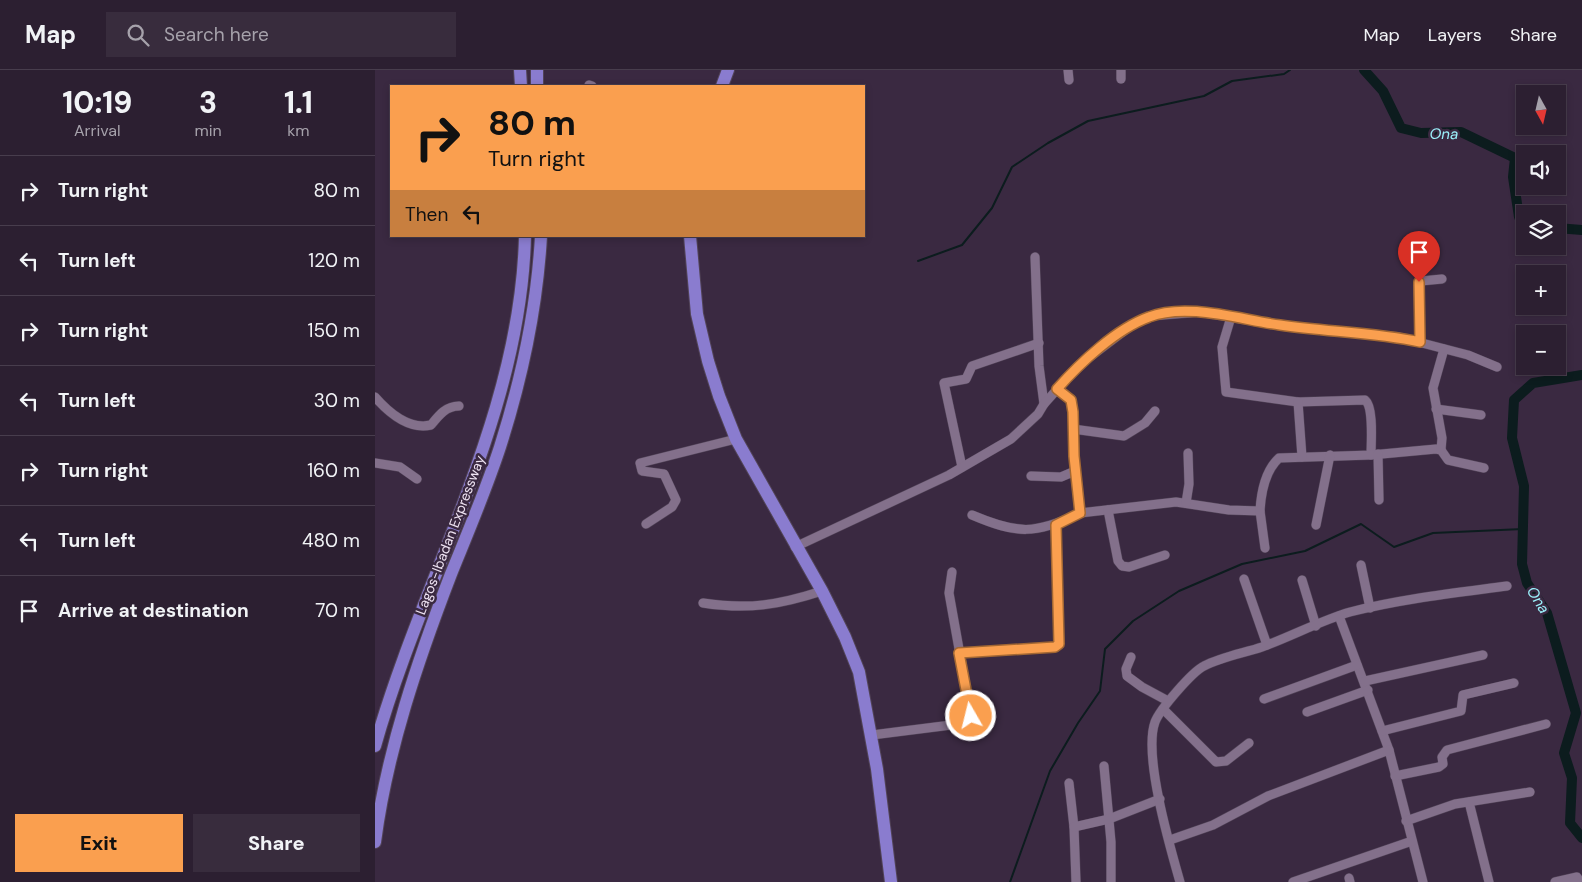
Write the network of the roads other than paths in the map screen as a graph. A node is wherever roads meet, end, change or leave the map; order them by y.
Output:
1 (520, 70) edge
2 (537, 70) edge
3 (728, 70) edge
4 (1068, 70) edge
5 (1069, 80) dead end
6 (521, 85) edge
7 (537, 85) edge
8 (722, 85) edge
9 (525, 237) edge
10 (541, 237) edge
11 (690, 237) edge
12 (1035, 258) dead end
13 (1442, 279) dead end
14 (1231, 317) junction
15 (1420, 342) junction
16 (1039, 343) junction
17 (1444, 349) junction
18 (1497, 367) dead end
19 (1057, 389) junction
20 (375, 397) edge
21 (1298, 402) junction
22 (1044, 404) junction
23 (459, 406) dead end
24 (1436, 409) junction
25 (1155, 411) dead end
26 (1481, 415) dead end
27 (1073, 429) junction
28 (736, 439) junction
29 (1441, 450) junction
30 (1188, 453) dead end
31 (1375, 454) junction
32 (1330, 455) junction
33 (1301, 457) junction
34 (375, 463) edge
35 (962, 467) junction
36 (1484, 468) dead end
37 (1075, 471) junction
38 (1031, 476) dead end
39 (417, 479) dead end
40 (1379, 500) dead end
41 (1186, 503) junction
42 (1108, 510) junction
43 (1260, 511) junction
44 (1080, 513) junction
45 (972, 515) dead end
46 (646, 524) dead end
47 (1317, 524) dead end
48 (1056, 525) junction
49 (795, 547) junction
50 (1265, 548) dead end
51 (1165, 555) dead end
52 (1361, 565) dead end
53 (952, 572) dead end
54 (1243, 579) dead end
55 (1302, 580) dead end
56 (1507, 586) dead end
57 (822, 591) junction
58 (703, 603) dead end
59 (1370, 608) junction
60 (1339, 616) junction
61 (1316, 626) junction
62 (1267, 645) junction
63 (959, 653) junction
64 (1483, 656) dead end
65 (1131, 657) dead end
66 (1357, 665) junction
67 (1514, 683) dead end
68 (1366, 686) junction
69 (1264, 699) dead end
70 (1166, 705) junction
71 (1307, 712) dead end
72 (1546, 724) dead end
73 (1382, 731) junction
74 (871, 735) junction
75 (1249, 743) dead end
76 (375, 746) edge
77 (1389, 750) junction
78 (1104, 766) dead end
79 (1395, 776) junction
80 (1069, 783) dead end
81 (1530, 792) dead end
82 (1160, 799) junction
83 (1469, 802) junction
84 (1109, 819) junction
85 (1406, 821) junction
86 (1075, 827) junction
87 (1169, 840) junction
88 (1412, 841) junction
89 (375, 842) edge
90 (1311, 879) edge
91 (891, 882) edge
92 (1076, 882) edge
93 (1111, 882) edge
94 (1180, 882) edge
95 (1293, 882) edge
96 (1423, 882) edge
97 (1489, 882) edge
98 (1555, 882) edge
99 (1580, 882) edge

1 - 6 highway
2 - 7 highway
3 - 8 highway
4 - 5 street
9 - 76 highway, Lagos-Ibadan Expressway
10 - 89 highway, Lagos-Ibadan Expressway
11 - 28 highway
12 - 16 street
13 - 15 street
14 - 15 street
14 - 19 street
14 - 21 street
15 - 17 street
16 - 22 street
16 - 35 street
17 - 18 street
17 - 24 street
19 - 22 street
19 - 27 street
20 - 23 street
21 - 31 street
21 - 33 street
22 - 35 street
24 - 26 street
24 - 29 street
25 - 27 street
27 - 37 street
28 - 46 street
28 - 49 highway
29 - 31 street
29 - 36 street
30 - 41 street
31 - 32 street
31 - 40 street
32 - 33 street
32 - 47 street
33 - 43 street
34 - 39 street
35 - 49 street
37 - 38 street
37 - 44 street
41 - 42 street
41 - 43 street
42 - 44 street
42 - 51 street
43 - 50 street
44 - 48 street
45 - 48 street
48 - 63 street
49 - 57 highway
52 - 59 street
53 - 63 street
54 - 62 street
55 - 61 street
56 - 59 street
57 - 58 street
57 - 74 highway
59 - 60 street
60 - 61 street
60 - 66 street
61 - 62 street
62 - 70 street
63 - 74 street
64 - 68 street
65 - 70 street
66 - 68 street
66 - 69 street
67 - 73 street
68 - 71 street
68 - 73 street
70 - 75 street
70 - 82 street
72 - 79 street
73 - 77 street
74 - 91 highway
77 - 79 street
77 - 87 street
78 - 84 street
79 - 85 street
80 - 86 street
81 - 83 street
82 - 84 street
82 - 87 street
83 - 85 street
83 - 97 street
84 - 86 street
84 - 93 street
85 - 88 street
86 - 92 street
87 - 94 street
88 - 90 street
88 - 96 street
90 - 95 street
98 - 99 street

